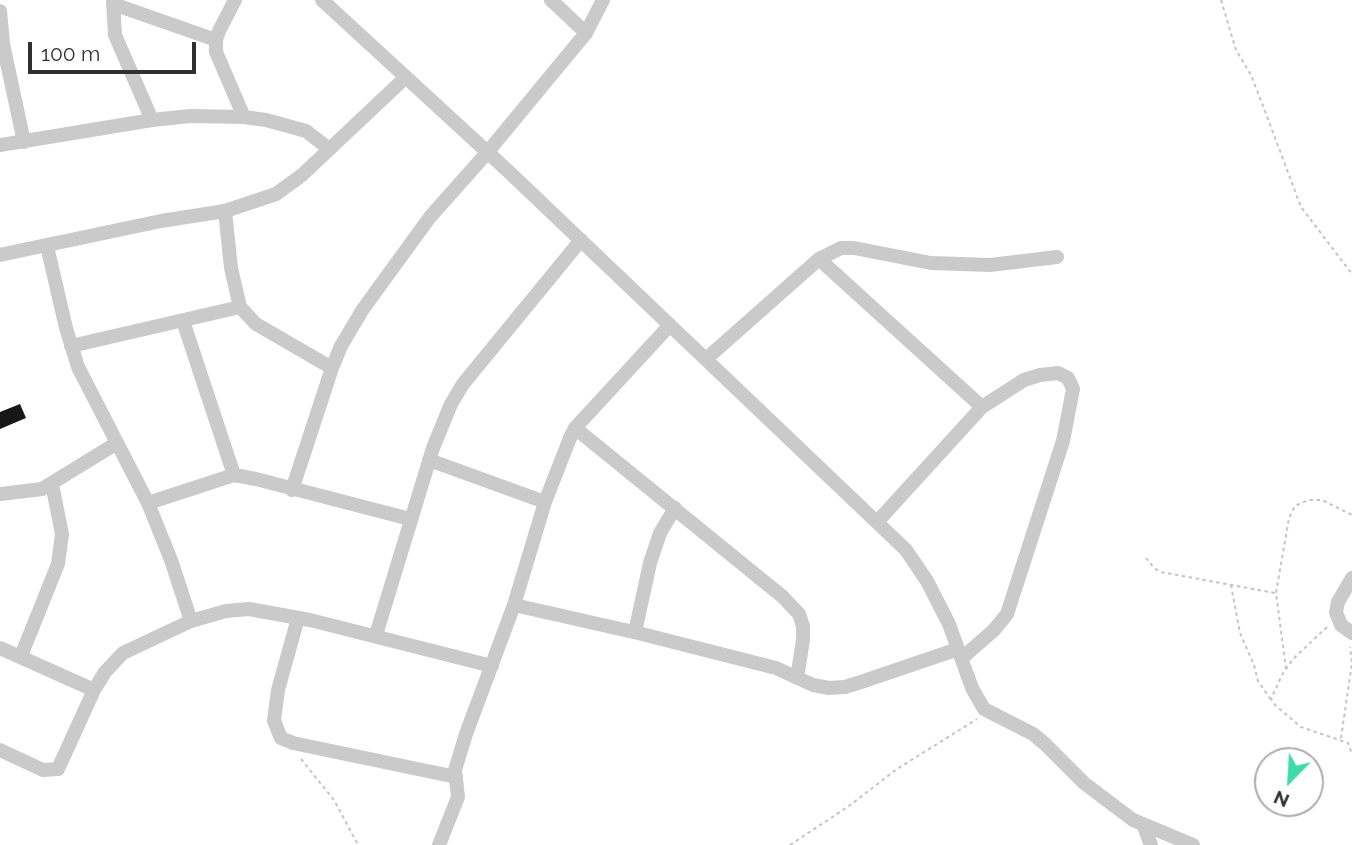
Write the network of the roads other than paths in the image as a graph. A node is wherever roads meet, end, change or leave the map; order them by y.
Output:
1 (235, 0) edge
2 (322, 0) edge
3 (551, 0) edge
4 (603, 0) edge
5 (113, 2) edge
6 (0, 11) edge
7 (586, 33) junction
8 (216, 40) junction
9 (1, 44) edge
10 (406, 77) junction
11 (244, 117) junction
12 (152, 120) junction
13 (24, 142) junction
14 (0, 145) edge
15 (328, 148) junction
16 (486, 154) junction
17 (225, 211) junction
18 (581, 240) junction
19 (47, 246) junction
20 (0, 255) edge
21 (1057, 257) dead end
22 (819, 259) junction
23 (240, 307) junction
24 (183, 321) junction
25 (670, 325) junction
26 (71, 346) junction
27 (706, 359) junction
28 (332, 368) junction
29 (982, 407) junction
30 (576, 428) junction
31 (117, 443) junction
32 (429, 460) junction
33 (234, 475) junction
34 (52, 484) junction
35 (292, 489) junction
36 (0, 494) edge
37 (545, 502) junction
38 (148, 503) junction
39 (675, 508) junction
40 (410, 519) junction
41 (877, 522) junction
42 (1352, 578) edge
43 (514, 605) junction
44 (298, 618) junction
45 (191, 621) junction
46 (635, 632) junction
47 (1351, 632) edge
48 (376, 635) junction
49 (0, 648) edge
50 (960, 653) junction
51 (21, 656) junction
52 (492, 666) junction
53 (797, 678) junction
54 (94, 690) junction
55 (0, 750) edge
56 (456, 777) junction
57 (1143, 824) junction
58 (439, 845) edge
59 (1151, 845) edge
60 (1193, 845) edge

1 - 8 street
2 - 10 street
3 - 7 street
4 - 7 street
5 - 8 street
5 - 12 street
6 - 9 street
7 - 16 street
8 - 11 street
9 - 13 street
10 - 15 street
10 - 16 street
11 - 12 street
11 - 15 street
12 - 13 street
13 - 14 street
15 - 17 street
16 - 18 street
16 - 28 street
17 - 19 street
17 - 23 street
18 - 25 street
18 - 32 street
19 - 20 street
19 - 26 street
21 - 22 street
22 - 27 street
22 - 29 street
23 - 24 street
23 - 28 street
24 - 26 street
24 - 33 street
25 - 27 street
25 - 30 street
26 - 31 street
27 - 41 street
28 - 35 street
29 - 41 street
29 - 50 street
30 - 37 street
30 - 39 street
31 - 34 street
31 - 38 street
32 - 37 street
32 - 40 street
33 - 35 street
33 - 38 street
34 - 36 street
34 - 51 street
35 - 40 street
37 - 43 street
38 - 45 street
39 - 46 street
39 - 53 street
40 - 48 street
41 - 50 street
42 - 47 street
43 - 46 street
43 - 52 street
44 - 45 street
44 - 48 street
44 - 56 street
45 - 54 street
46 - 53 street
48 - 52 street
49 - 51 street
50 - 53 street
50 - 57 street
51 - 54 street
52 - 56 street
54 - 55 street
56 - 58 street
57 - 59 street
57 - 60 street

